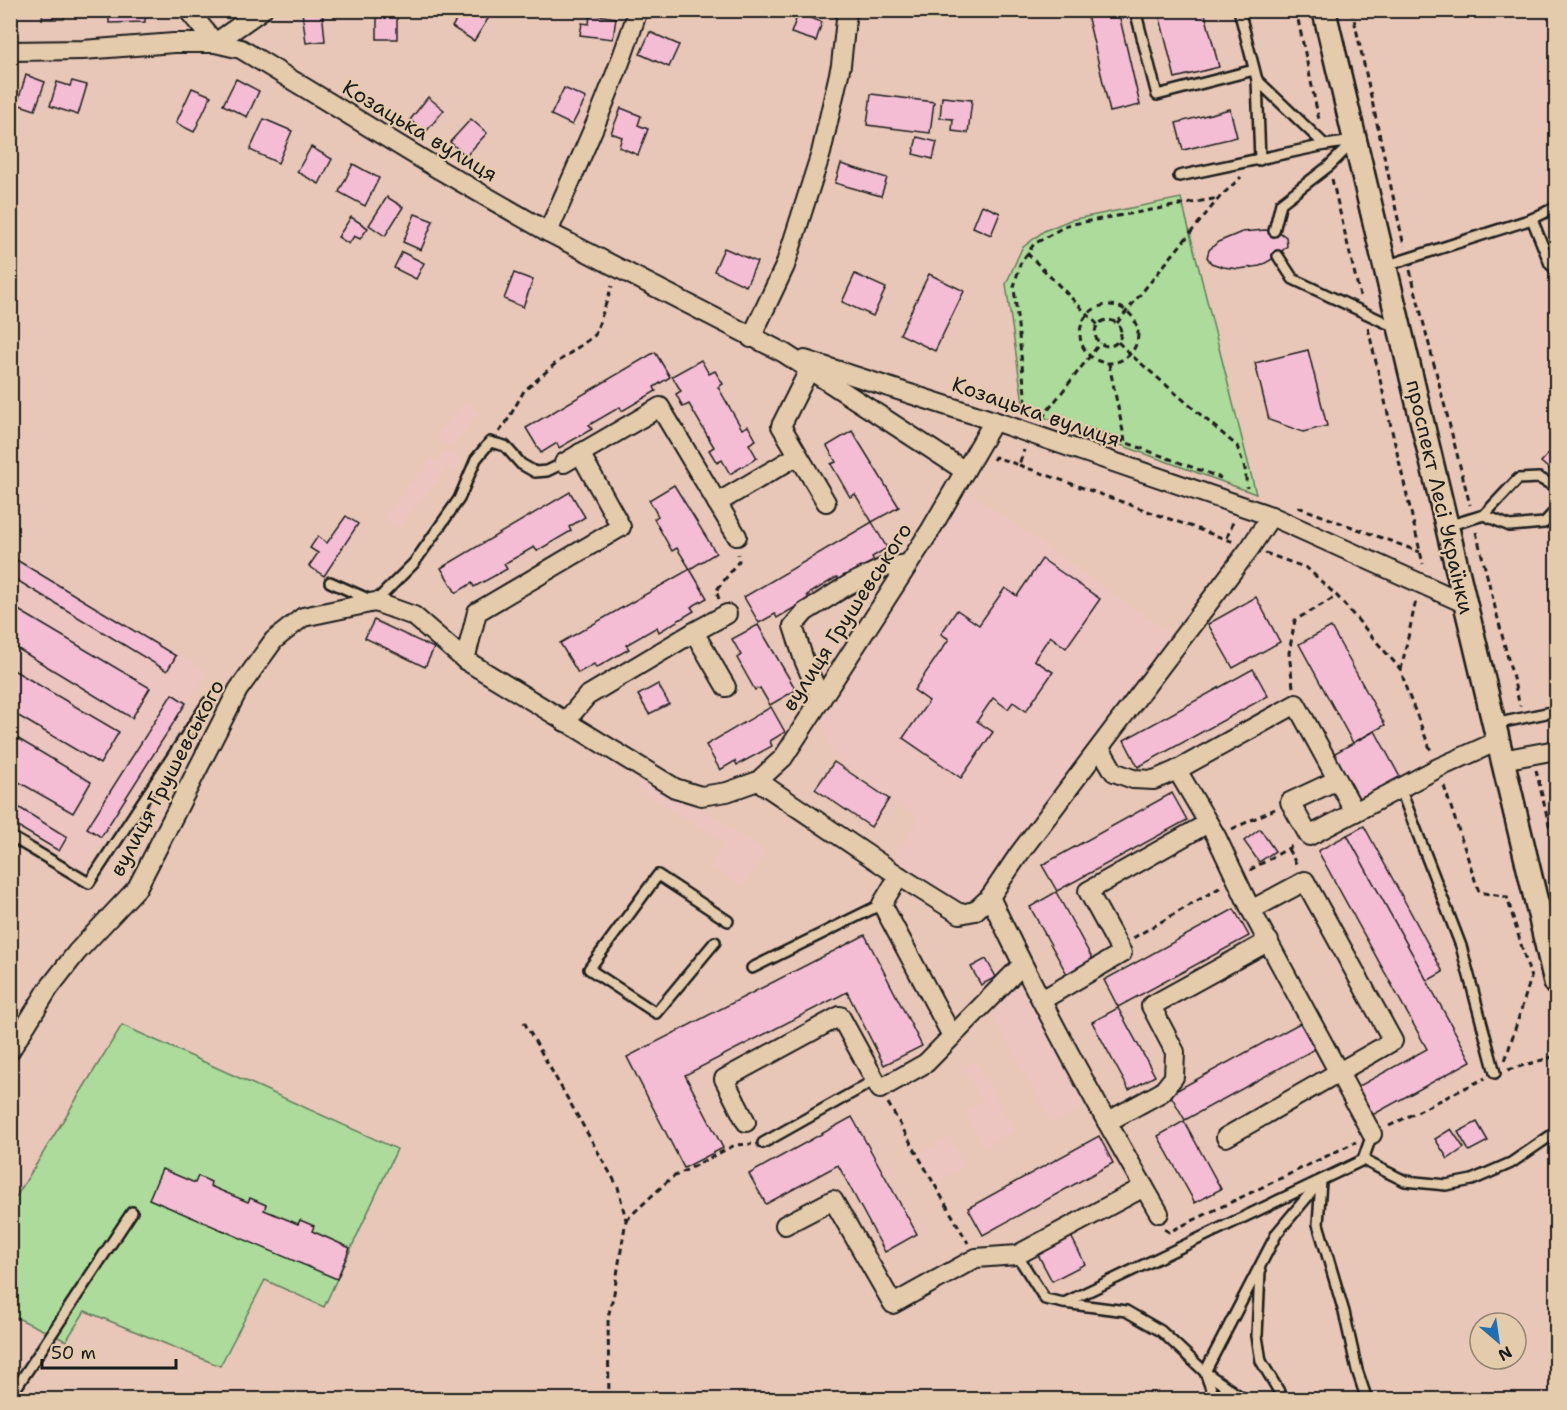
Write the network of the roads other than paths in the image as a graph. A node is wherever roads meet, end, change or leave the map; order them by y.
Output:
1 (188, 10) edge
2 (262, 10) edge
3 (638, 10) edge
4 (847, 10) edge
5 (1135, 10) edge
6 (1239, 10) edge
7 (1324, 10) edge
8 (215, 43) junction
9 (10, 51) edge
10 (1254, 70) junction
11 (1257, 80) junction
12 (1354, 141) junction
13 (1325, 145) junction
14 (1260, 160) junction
15 (1179, 176) dead end
16 (1557, 207) edge
17 (1532, 219) junction
18 (1274, 231) dead end
19 (548, 232) junction
20 (1278, 256) dead end
21 (1385, 266) junction
22 (1557, 269) edge
23 (1402, 331) junction
24 (751, 338) junction
25 (784, 353) junction
26 (809, 370) junction
27 (994, 421) junction
28 (797, 456) junction
29 (572, 458) junction
30 (965, 471) junction
31 (1557, 487) edge
32 (826, 502) dead end
33 (717, 503) junction
34 (1557, 510) edge
35 (1484, 515) junction
36 (1271, 516) junction
37 (1447, 526) junction
38 (737, 536) road end
39 (908, 564) junction
40 (330, 582) dead end
41 (375, 602) junction
42 (1464, 603) junction
43 (727, 614) road end
44 (694, 632) junction
45 (465, 660) junction
46 (726, 687) dead end
47 (821, 700) junction
48 (208, 702) dead end
49 (1557, 711) edge
50 (565, 722) junction
51 (1498, 741) junction
52 (1100, 748) junction
53 (1557, 750) edge
54 (1177, 770) junction
55 (1337, 780) junction
56 (758, 781) junction
57 (1400, 788) junction
58 (1354, 812) junction
59 (1212, 829) junction
60 (10, 836) edge
61 (899, 876) junction
62 (990, 897) junction
63 (882, 904) junction
64 (1251, 910) junction
65 (728, 921) dead end
66 (1269, 941) junction
67 (716, 942) dead end
68 (1553, 957) edge
69 (1022, 965) junction
70 (753, 968) dead end
71 (1557, 984) edge
72 (1042, 1000) junction
73 (952, 1036) junction
74 (10, 1051) edge
75 (1338, 1073) junction
76 (1495, 1073) road end
77 (877, 1085) junction
78 (746, 1122) dead end
79 (1107, 1122) junction
80 (1557, 1132) edge
81 (1372, 1134) joint
82 (1226, 1137) dead end
83 (763, 1143) road end
84 (1363, 1160) junction
85 (1321, 1181) junction
86 (1144, 1186) junction
87 (132, 1212) dead end
88 (1160, 1220) road end
89 (785, 1225) dead end
90 (1017, 1255) junction
91 (1260, 1265) junction
92 (1064, 1303) junction
93 (1205, 1372) junction
94 (10, 1397) edge
95 (1215, 1400) edge
96 (1245, 1400) edge
97 (1284, 1400) edge
98 (1367, 1400) edge

1 - 8 street
2 - 8 street
3 - 19 street
4 - 24 street
5 - 10 lane
6 - 10 lane
7 - 12 street, проспект Лесі Українки
8 - 9 street, Козацька вулиця
8 - 19 street, Козацька вулиця
10 - 11 lane
11 - 13 lane
11 - 14 lane
12 - 13 lane
12 - 18 lane
12 - 21 street, проспект Лесі Українки
13 - 14 lane
14 - 15 lane
16 - 17 lane
17 - 21 lane
17 - 22 lane
19 - 24 street, Козацька вулиця
20 - 23 lane
21 - 23 street, проспект Лесі Українки
23 - 37 street, проспект Лесі Українки
24 - 25 street, Козацька вулиця
25 - 26 street, Козацька вулиця
25 - 27 street, Козацька вулиця
26 - 28 street
26 - 30 street, Козацька вулиця
27 - 30 street, вулиця Грушевського
27 - 36 street, Козацька вулиця
28 - 32 street
28 - 33 street
29 - 33 street
29 - 41 lane
29 - 45 street
30 - 39 street, вулиця Грушевського
31 - 35 lane
33 - 38 street
34 - 35 lane
35 - 37 lane
36 - 42 street, Козацька вулиця
36 - 52 street
37 - 42 street, проспект Лесі Українки
39 - 47 street, вулиця Грушевського
39 - 47 street
40 - 41 lane
41 - 45 street
41 - 74 street, вулиця Грушевського
42 - 51 street, проспект Лесі Українки
43 - 44 street
44 - 46 street
44 - 50 street
45 - 50 street
47 - 56 street, вулиця Грушевського
48 - 60 lane
49 - 51 lane
50 - 56 street
51 - 53 street
51 - 57 street
51 - 68 street, проспект Лесі Українки
52 - 54 street
52 - 62 street
54 - 55 street
54 - 59 street
55 - 58 street
55 - 58 street
56 - 61 street
57 - 58 street
57 - 76 lane
59 - 64 street
59 - 72 street
61 - 62 street
61 - 63 street
62 - 69 street
63 - 70 lane
63 - 73 street
64 - 66 street
64 - 75 street
65 - 67 lane
66 - 75 street
66 - 79 street
68 - 71 street, проспект Лесі Українки
69 - 72 street
69 - 73 street
72 - 79 street
73 - 77 street
75 - 81 street
75 - 82 street
77 - 78 street
77 - 83 lane
79 - 86 street
80 - 84 lane
81 - 84 lane
84 - 85 lane
85 - 91 lane
85 - 92 lane
85 - 98 lane
86 - 88 street
86 - 90 street
87 - 94 lane
89 - 90 street
90 - 92 lane
91 - 93 lane
91 - 97 lane
92 - 93 lane
93 - 95 lane
93 - 96 lane

